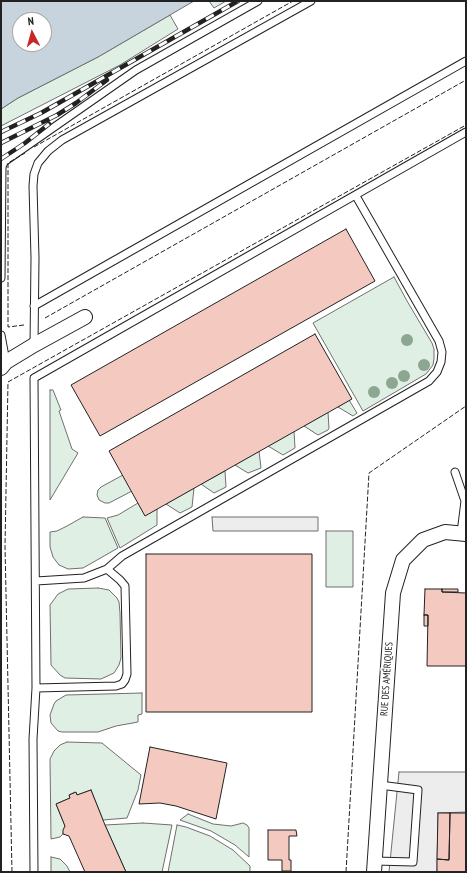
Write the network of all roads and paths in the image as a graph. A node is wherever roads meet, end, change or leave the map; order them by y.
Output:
1 (258, 1) edge
2 (311, 1) edge
3 (466, 61) edge
4 (466, 132) edge
5 (356, 196) junction
6 (1, 278) edge
7 (34, 306) junction
8 (85, 317) dead end
9 (1, 335) edge
10 (34, 345) junction
11 (4, 365) edge
12 (455, 472) dead end
13 (464, 533) edge
14 (107, 569) junction
15 (36, 581) junction
16 (36, 688) junction
17 (380, 785) junction
18 (375, 866) edge
19 (34, 872) edge

1 - 6 lane
2 - 7 lane
3 - 7 lane
4 - 5 lane
5 - 14 lane
5 - 15 lane
7 - 10 lane
8 - 10 street
9 - 11 lane
10 - 11 street
12 - 13 lane
13 - 17 street, RUE DES AMÉRIQUES
14 - 15 lane
14 - 16 lane
15 - 16 lane
16 - 19 lane
17 - 18 street, RUE DES AMÉRIQUES
17 - 18 lane

